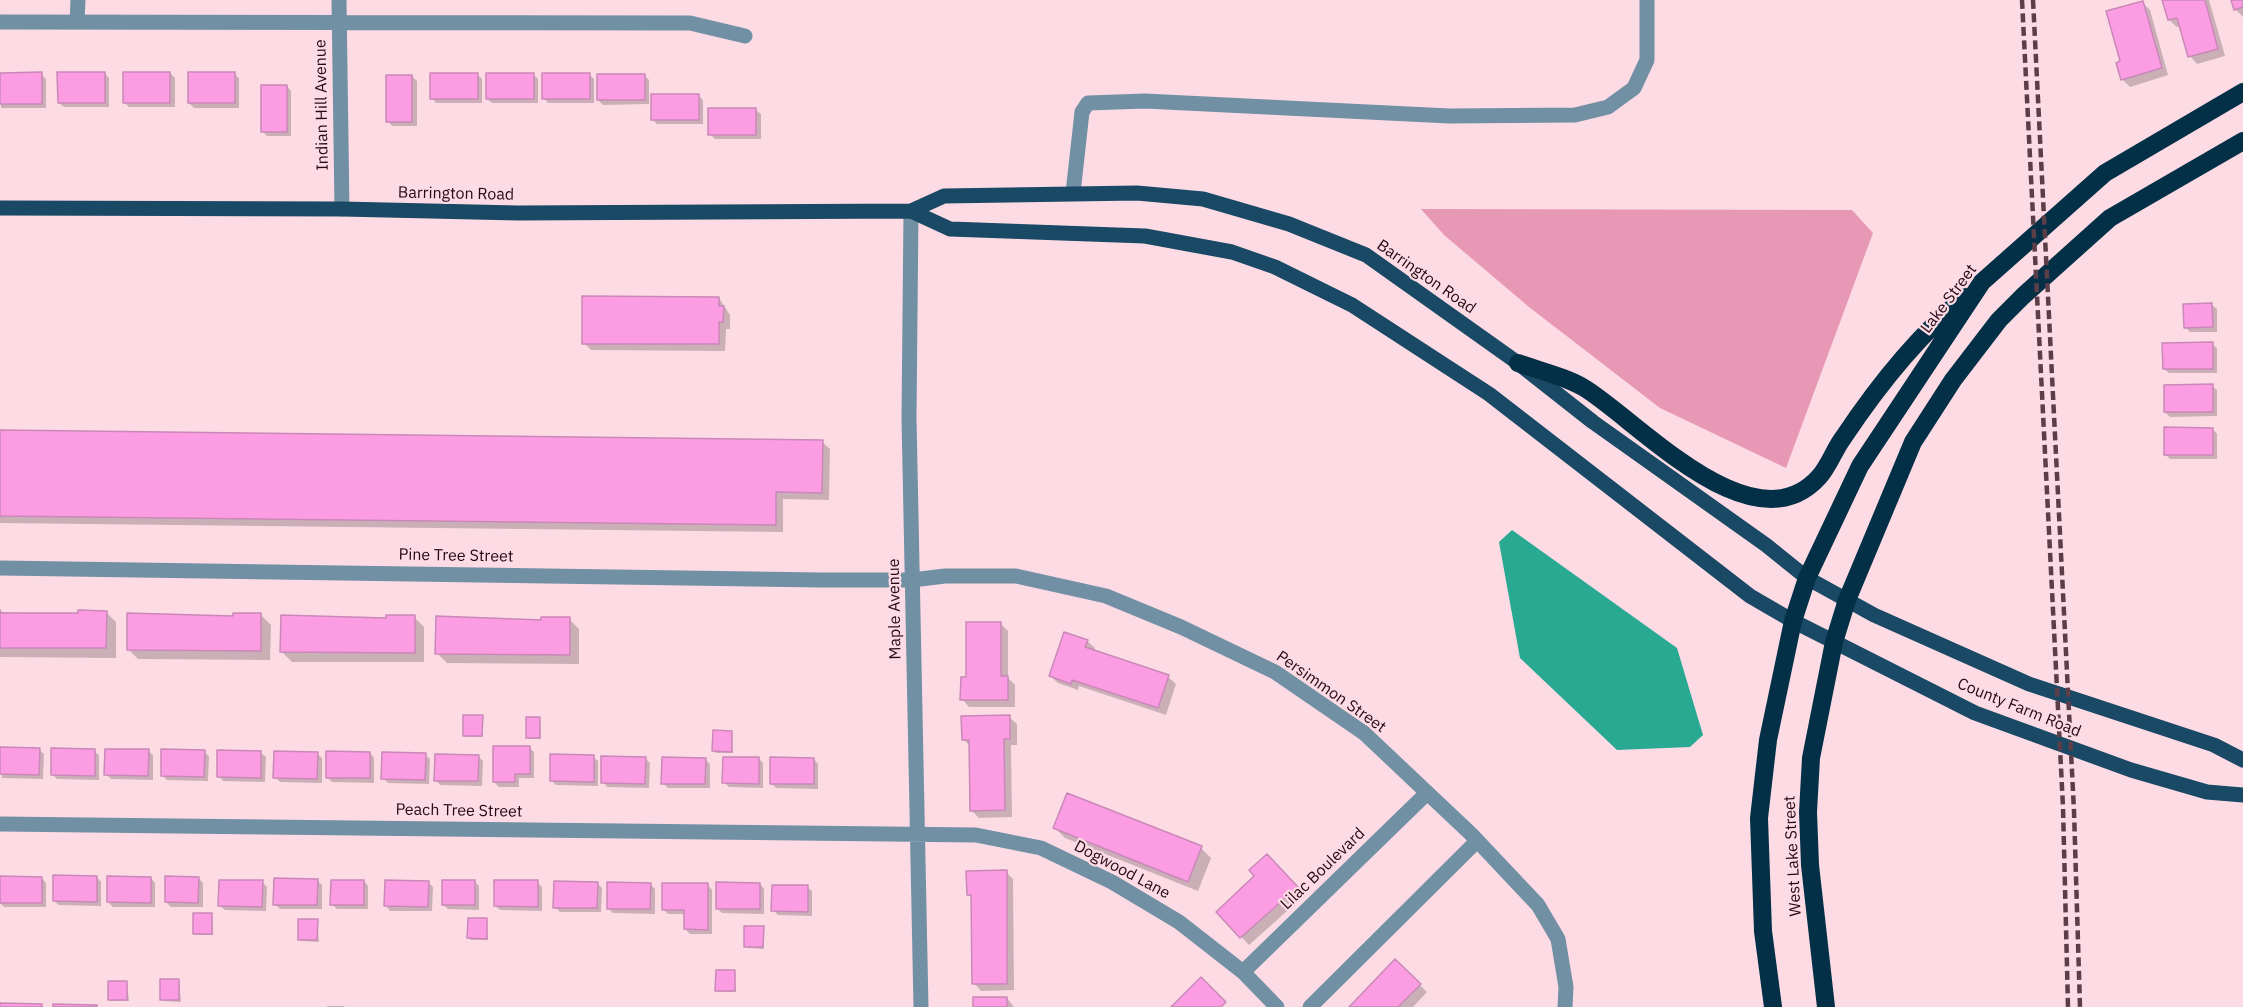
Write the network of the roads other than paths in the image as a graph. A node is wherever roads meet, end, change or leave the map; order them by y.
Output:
1 (78, 0) edge
2 (339, 0) edge
3 (1647, 0) edge
4 (0, 22) edge
5 (77, 22) junction
6 (339, 23) junction
7 (745, 36) dead end
8 (2243, 92) edge
9 (2243, 141) edge
10 (1073, 193) junction
11 (0, 208) edge
12 (342, 209) junction
13 (911, 211) junction
14 (1982, 282) junction
15 (1518, 363) junction
16 (0, 568) edge
17 (1807, 578) junction
18 (912, 580) junction
19 (1847, 600) junction
20 (1793, 621) junction
21 (1834, 642) junction
22 (2243, 760) edge
23 (1427, 793) junction
24 (2243, 795) edge
25 (0, 824) edge
26 (918, 834) junction
27 (1477, 841) junction
28 (1243, 972) junction
29 (921, 1007) edge
30 (1277, 1007) edge
31 (1310, 1007) edge
32 (1565, 1007) edge
33 (1773, 1007) edge
34 (1826, 1007) edge

1 - 5 street
2 - 6 street, Indian Hill Avenue
3 - 10 street
4 - 5 street
5 - 6 street
6 - 7 street
6 - 12 street, Indian Hill Avenue
8 - 14 highway, Lake Street
9 - 19 highway
10 - 13 main road, Barrington Road
10 - 15 main road, Barrington Road
11 - 12 main road, Barrington Road
12 - 13 main road, Barrington Road
13 - 18 street, Maple Avenue
13 - 20 main road, Barrington Road
14 - 15 highway
14 - 17 highway, Lake Street
15 - 17 main road, Barrington Road
16 - 18 street, Pine Tree Street
17 - 19 main road, Barrington Road
17 - 20 highway, Lake Street
18 - 23 street, Persimmon Street
18 - 26 street, Maple Avenue
19 - 21 highway, West Lake Street
19 - 22 main road, County Farm Road
20 - 21 main road, County Farm Road
20 - 33 highway, West Lake Street
21 - 24 main road, County Farm Road
21 - 34 highway, West Lake Street
23 - 27 street, Persimmon Street
23 - 28 street, Lilac Boulevard
25 - 26 street, Peach Tree Street
26 - 28 street, Dogwood Lane
26 - 29 street, Maple Avenue
27 - 31 street
27 - 32 street, Persimmon Street
28 - 30 street, Dogwood Lane

